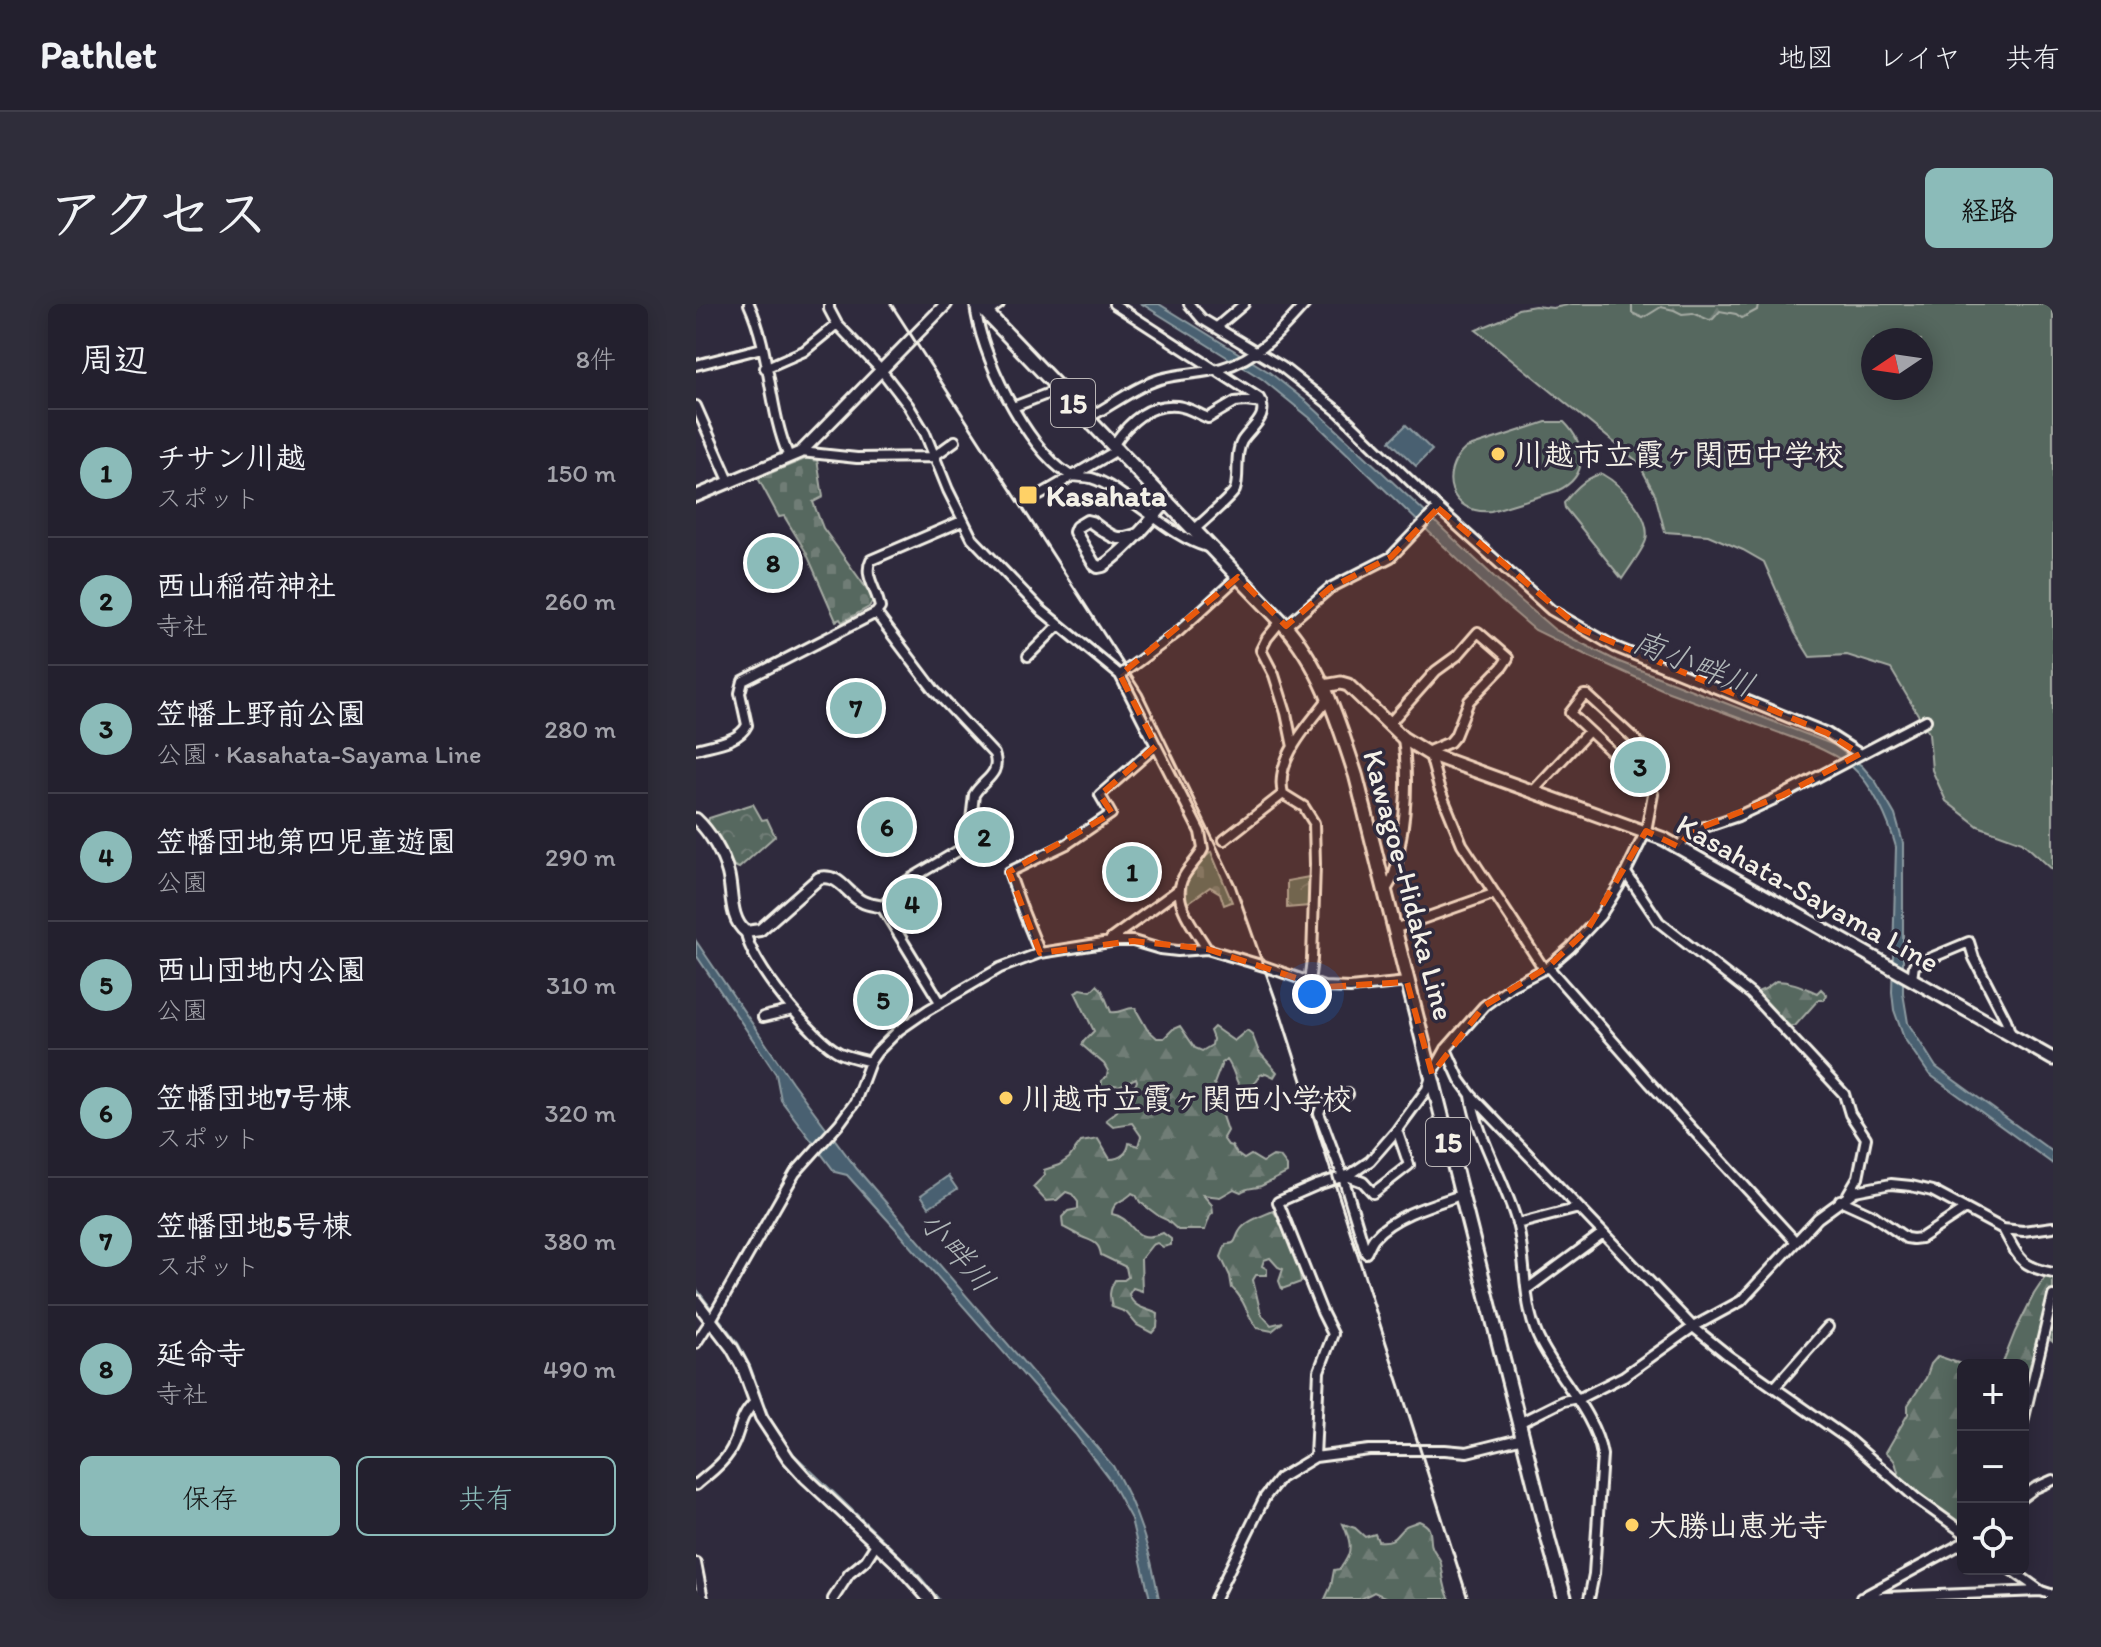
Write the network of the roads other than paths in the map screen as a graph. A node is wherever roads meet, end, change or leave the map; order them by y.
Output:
1 (749, 304) edge
2 (829, 304) edge
3 (946, 304) edge
4 (999, 304) edge
5 (1114, 304) edge
6 (1189, 304) edge
7 (1244, 304) edge
8 (1305, 304) edge
9 (980, 307) edge
10 (837, 324) junction
11 (1217, 327) junction
12 (762, 348) junction
13 (1256, 353) junction
14 (696, 365) edge
15 (765, 368) junction
16 (1218, 369) junction
17 (881, 370) junction
18 (1060, 389) junction
19 (1262, 403) junction
20 (696, 406) edge
21 (1013, 407) junction
22 (1088, 418) junction
23 (955, 441) dead end
24 (1116, 447) junction
25 (801, 452) junction
26 (789, 457) junction
27 (933, 457) junction
28 (1072, 476) junction
29 (730, 483) junction
30 (1040, 495) dead end
31 (696, 496) edge
32 (1168, 501) junction
33 (1437, 510) junction
34 (1154, 517) junction
35 (962, 521) junction
36 (1194, 530) junction
37 (1140, 533) junction
38 (1212, 548) junction
39 (1238, 577) junction
40 (876, 613) junction
41 (1283, 623) junction
42 (1059, 625) junction
43 (1028, 656) dead end
44 (1120, 675) junction
45 (1326, 692) junction
46 (1926, 720) dead end
47 (1389, 724) junction
48 (1589, 731) junction
49 (1403, 738) junction
50 (1156, 746) junction
51 (1293, 747) junction
52 (696, 749) edge
53 (1429, 754) junction
54 (1858, 755) junction
55 (1627, 766) junction
56 (1533, 791) junction
57 (1283, 794) junction
58 (1100, 795) junction
59 (1091, 800) dead end
60 (696, 819) edge
61 (1646, 831) junction
62 (1224, 840) dead end
63 (1679, 847) junction
64 (1626, 873) junction
65 (1178, 890) junction
66 (1385, 892) junction
67 (1493, 894) junction
68 (882, 907) junction
69 (1394, 929) junction
70 (746, 932) junction
71 (1109, 941) junction
72 (1207, 949) junction
73 (1040, 953) junction
74 (1546, 968) junction
75 (1910, 978) junction
76 (1407, 982) junction
77 (1309, 983) junction
78 (940, 1002) junction
79 (793, 1010) junction
80 (763, 1017) dead end
81 (2011, 1035) junction
82 (1446, 1049) junction
83 (2053, 1059) edge
84 (870, 1062) junction
85 (1432, 1074) junction
86 (1348, 1094) dead end
87 (1471, 1095) junction
88 (1397, 1130) junction
89 (1345, 1177) junction
90 (1461, 1195) junction
91 (1844, 1198) junction
92 (1579, 1208) junction
93 (1965, 1209) junction
94 (1517, 1224) junction
95 (2053, 1227) edge
96 (2003, 1229) junction
97 (1603, 1233) junction
98 (1796, 1242) junction
99 (2053, 1273) edge
100 (1527, 1289) junction
101 (2053, 1296) edge
102 (696, 1301) edge
103 (711, 1320) junction
104 (1693, 1327) junction
105 (1828, 1327) dead end
106 (696, 1343) edge
107 (1775, 1387) junction
108 (1574, 1397) junction
109 (2029, 1397) edge
110 (755, 1402) junction
111 (1519, 1423) junction
112 (1523, 1438) junction
113 (1315, 1457) junction
114 (2053, 1480) edge
115 (696, 1485) edge
116 (2029, 1492) edge
117 (1957, 1528) edge
118 (876, 1544) junction
119 (1957, 1546) edge
120 (696, 1563) edge
121 (2018, 1575) edge
122 (2041, 1591) junction
123 (2053, 1595) edge
124 (1859, 1598) edge
125 (703, 1599) edge
126 (833, 1599) edge
127 (929, 1599) edge
128 (1215, 1599) edge
129 (1565, 1599) edge
130 (1589, 1599) edge

1 - 12 street
2 - 10 street
3 - 17 street
4 - 9 street
5 - 16 street
6 - 11 street
7 - 11 street
8 - 13 street
9 - 18 main road, Kawagoe-Hidaka Line / 15
9 - 21 street
10 - 15 street
10 - 17 street
11 - 13 street
12 - 14 street
12 - 15 street
13 - 16 street
13 - 33 street
15 - 26 street
16 - 19 street
16 - 22 street
17 - 25 street
17 - 27 street
18 - 21 street
18 - 22 main road, Kawagoe-Hidaka Line / 15
19 - 24 street
19 - 36 street
20 - 29 street
21 - 28 street
22 - 24 main road, Kawagoe-Hidaka Line / 15
23 - 27 street
24 - 28 street
24 - 32 main road, Kawagoe-Hidaka Line / 15
25 - 26 street
25 - 27 street
26 - 29 street
27 - 35 street
28 - 30 street
28 - 34 street
29 - 31 street
32 - 34 street
32 - 36 main road, Kawagoe-Hidaka Line / 15
33 - 41 street
33 - 54 street
34 - 37 street
34 - 38 street
35 - 40 street
35 - 42 street
36 - 38 main road, Kawagoe-Hidaka Line / 15
37 - 37 street
38 - 39 main road, Kawagoe-Hidaka Line / 15
39 - 41 main road, Kawagoe-Hidaka Line / 15
39 - 44 street
40 - 52 street
40 - 68 street
41 - 45 main road, Kawagoe-Hidaka Line / 15
41 - 51 street
42 - 43 street
42 - 44 street
44 - 50 street
45 - 47 main road, Kasahata-Sayama Line
45 - 51 street
45 - 66 main road, Kawagoe-Hidaka Line / 15
46 - 54 street
47 - 49 main road, Kasahata-Sayama Line
47 - 53 street
48 - 55 street
48 - 55 street
48 - 56 street
49 - 53 main road, Kasahata-Sayama Line
49 - 66 street
50 - 58 street
50 - 65 street
51 - 57 street
53 - 56 main road, Kasahata-Sayama Line
53 - 67 street
54 - 63 street
55 - 61 street
56 - 61 main road, Kasahata-Sayama Line
57 - 62 street
57 - 77 street
58 - 59 street
58 - 73 street
60 - 70 street
61 - 63 main road, Kasahata-Sayama Line
61 - 64 street
63 - 75 main road, Kasahata-Sayama Line
64 - 74 street
64 - 91 street
65 - 71 street
65 - 72 street
66 - 69 main road, Kawagoe-Hidaka Line / 15
67 - 69 street
67 - 74 street
68 - 70 street
68 - 78 street
69 - 76 main road, Kawagoe-Hidaka Line / 15
70 - 79 street
71 - 72 street
71 - 73 street
72 - 77 street
73 - 78 street
74 - 82 street
74 - 98 street
75 - 81 main road, Kasahata-Sayama Line
75 - 81 street
76 - 77 street
76 - 85 main road, Kawagoe-Hidaka Line / 15
78 - 84 street
79 - 80 street
79 - 84 street
81 - 83 main road, Kasahata-Sayama Line
82 - 85 street
82 - 87 street
84 - 103 street
85 - 88 street
85 - 90 main road, Kawagoe-Hidaka Line / 15
86 - 89 street
87 - 92 street
87 - 94 street
88 - 89 street
88 - 89 street
89 - 90 street
89 - 113 street
90 - 111 main road, Kawagoe-Hidaka Line / 15
91 - 93 street
91 - 93 street
91 - 98 street
92 - 94 street
92 - 97 street
93 - 96 street
94 - 100 street
95 - 96 street
96 - 99 street
97 - 100 street
97 - 104 street
98 - 104 street
100 - 108 street
101 - 109 street
102 - 103 street
103 - 106 street
103 - 110 street
104 - 107 street
104 - 108 street
105 - 107 street
107 - 117 street
108 - 111 street
108 - 130 street
110 - 115 street
110 - 118 street
111 - 112 main road, Kawagoe-Hidaka Line / 15
112 - 113 street
112 - 129 main road, Kawagoe-Hidaka Line / 15
113 - 128 street
114 - 116 street
118 - 126 street
118 - 127 street
119 - 124 street
120 - 125 street
121 - 122 street
122 - 123 street
122 - 124 street

